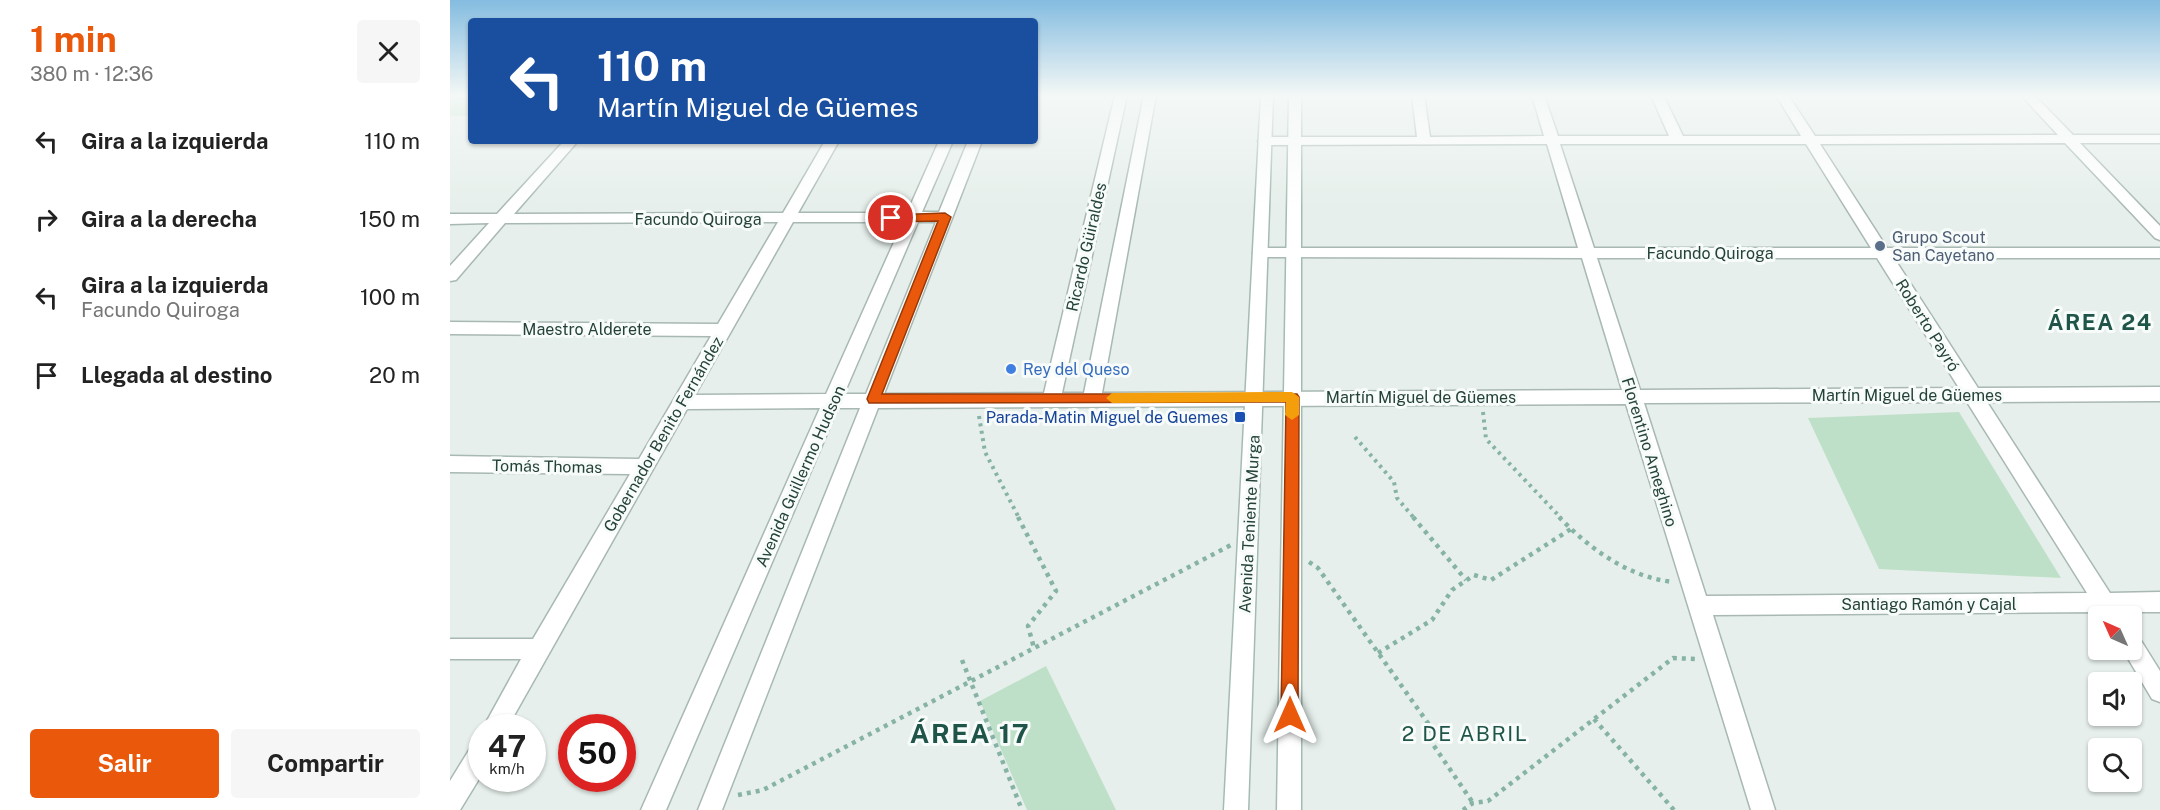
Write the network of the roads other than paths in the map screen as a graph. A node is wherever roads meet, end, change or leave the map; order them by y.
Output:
1 (1127, 133) edge
2 (1129, 133) edge
3 (1266, 133) edge
4 (1294, 133) edge
5 (1423, 133) edge
6 (1550, 133) edge
7 (1675, 133) edge
8 (1806, 133) edge
9 (2063, 133) edge
10 (1127, 136) junction
11 (1810, 139) junction
12 (2069, 139) junction
13 (2160, 139) edge
14 (1424, 140) junction
15 (1552, 140) junction
16 (1678, 140) junction
17 (1265, 141) junction
18 (1294, 141) junction
19 (568, 144) edge
20 (830, 144) edge
21 (945, 144) edge
22 (974, 144) edge
23 (945, 217) junction
24 (1110, 217) junction
25 (912, 218) junction
26 (450, 219) edge
27 (501, 219) junction
28 (787, 219) junction
29 (2160, 235) edge
30 (1587, 252) junction
31 (1261, 253) junction
32 (1294, 253) junction
33 (1882, 253) junction
34 (2160, 253) edge
35 (450, 276) edge
36 (450, 328) edge
37 (723, 330) junction
38 (1972, 394) junction
39 (2160, 394) edge
40 (1632, 396) junction
41 (1254, 397) junction
42 (1292, 397) junction
43 (1052, 398) junction
44 (1092, 398) junction
45 (874, 399) junction
46 (833, 400) junction
47 (682, 402) junction
48 (450, 464) edge
49 (644, 467) junction
50 (2160, 602) edge
51 (1698, 606) junction
52 (2105, 606) edge
53 (2134, 606) edge
54 (2088, 610) edge
55 (450, 649) edge
56 (540, 649) junction
57 (2141, 660) edge
58 (2160, 691) edge
59 (502, 714) edge
60 (468, 774) edge
61 (450, 804) edge
62 (712, 805) edge
63 (653, 810) edge
64 (1236, 810) edge
65 (1289, 810) edge
66 (1762, 810) edge

1 - 10 street, Ricardo Güiraldes
2 - 10 street, Ricardo Güiraldes
3 - 17 street, Avenida Teniente Murga
4 - 18 street
5 - 14 street
6 - 15 street, Florentino Ameghino
7 - 16 street
8 - 11 street, Roberto Payró
9 - 12 street
10 - 24 street, Ricardo Güiraldes
10 - 24 street, Ricardo Güiraldes
11 - 12 street
11 - 16 street
11 - 33 street, Roberto Payró
12 - 13 street
12 - 29 street
14 - 15 street
14 - 18 street
15 - 16 street
15 - 30 street, Florentino Ameghino
17 - 18 street
17 - 31 street, Avenida Teniente Murga
18 - 32 street
19 - 27 street
20 - 28 street, Gobernador Benito Fernández
21 - 25 street, Avenida Guillermo Hudson
22 - 23 street
23 - 25 street, Facundo Quiroga
23 - 45 street
24 - 43 street, Ricardo Güiraldes
24 - 44 street, Ricardo Güiraldes
25 - 28 street, Facundo Quiroga
25 - 46 street, Avenida Guillermo Hudson
26 - 27 street, Facundo Quiroga
27 - 28 street, Facundo Quiroga
27 - 35 street
28 - 37 street, Gobernador Benito Fernández
30 - 32 street, Facundo Quiroga
30 - 33 street, Facundo Quiroga
30 - 40 street, Florentino Ameghino
31 - 32 street, Facundo Quiroga
31 - 41 street, Avenida Teniente Murga
32 - 42 street
33 - 34 street, Facundo Quiroga
33 - 38 street, Roberto Payró
36 - 37 street, Maestro Alderete
37 - 47 street, Gobernador Benito Fernández
38 - 39 street, Martín Miguel de Güemes
38 - 40 street, Martín Miguel de Güemes
38 - 52 street, Roberto Payró
40 - 42 street, Martín Miguel de Güemes
40 - 51 street, Florentino Ameghino
41 - 42 street, Martín Miguel de Güemes
41 - 44 street, Martín Miguel de Güemes
41 - 64 street, Avenida Teniente Murga
42 - 65 street
43 - 44 street, Martín Miguel de Güemes
43 - 45 street, Martín Miguel de Güemes
45 - 46 street, Martín Miguel de Güemes
45 - 62 street
46 - 47 street, Martín Miguel de Güemes
46 - 63 street, Avenida Guillermo Hudson
47 - 49 street, Gobernador Benito Fernández
48 - 49 street, Tomás Thomas
49 - 56 street, Gobernador Benito Fernández
50 - 53 street, Santiago Ramón y Cajal
51 - 54 street, Santiago Ramón y Cajal
51 - 66 street, Florentino Ameghino
55 - 56 street
56 - 59 street, Gobernador Benito Fernández
57 - 58 street
60 - 61 street

